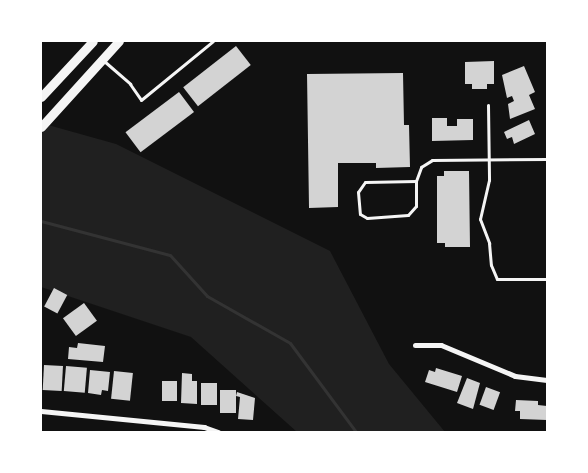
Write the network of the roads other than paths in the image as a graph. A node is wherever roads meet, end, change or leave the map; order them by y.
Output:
1 (93, 41) edge
2 (119, 41) edge
3 (213, 41) edge
4 (101, 60) junction
5 (41, 97) edge
6 (488, 105) dead end
7 (41, 126) edge
8 (547, 159) edge
9 (490, 160) junction
10 (416, 181) junction
11 (547, 279) edge
12 (415, 345) dead end
13 (547, 380) edge
14 (41, 411) edge
15 (218, 432) edge

1 - 5 main road
2 - 4 main road
3 - 4 lane
4 - 7 main road
6 - 9 lane
8 - 9 lane
9 - 10 lane
9 - 11 lane
10 - 10 lane
12 - 13 street
14 - 15 street

